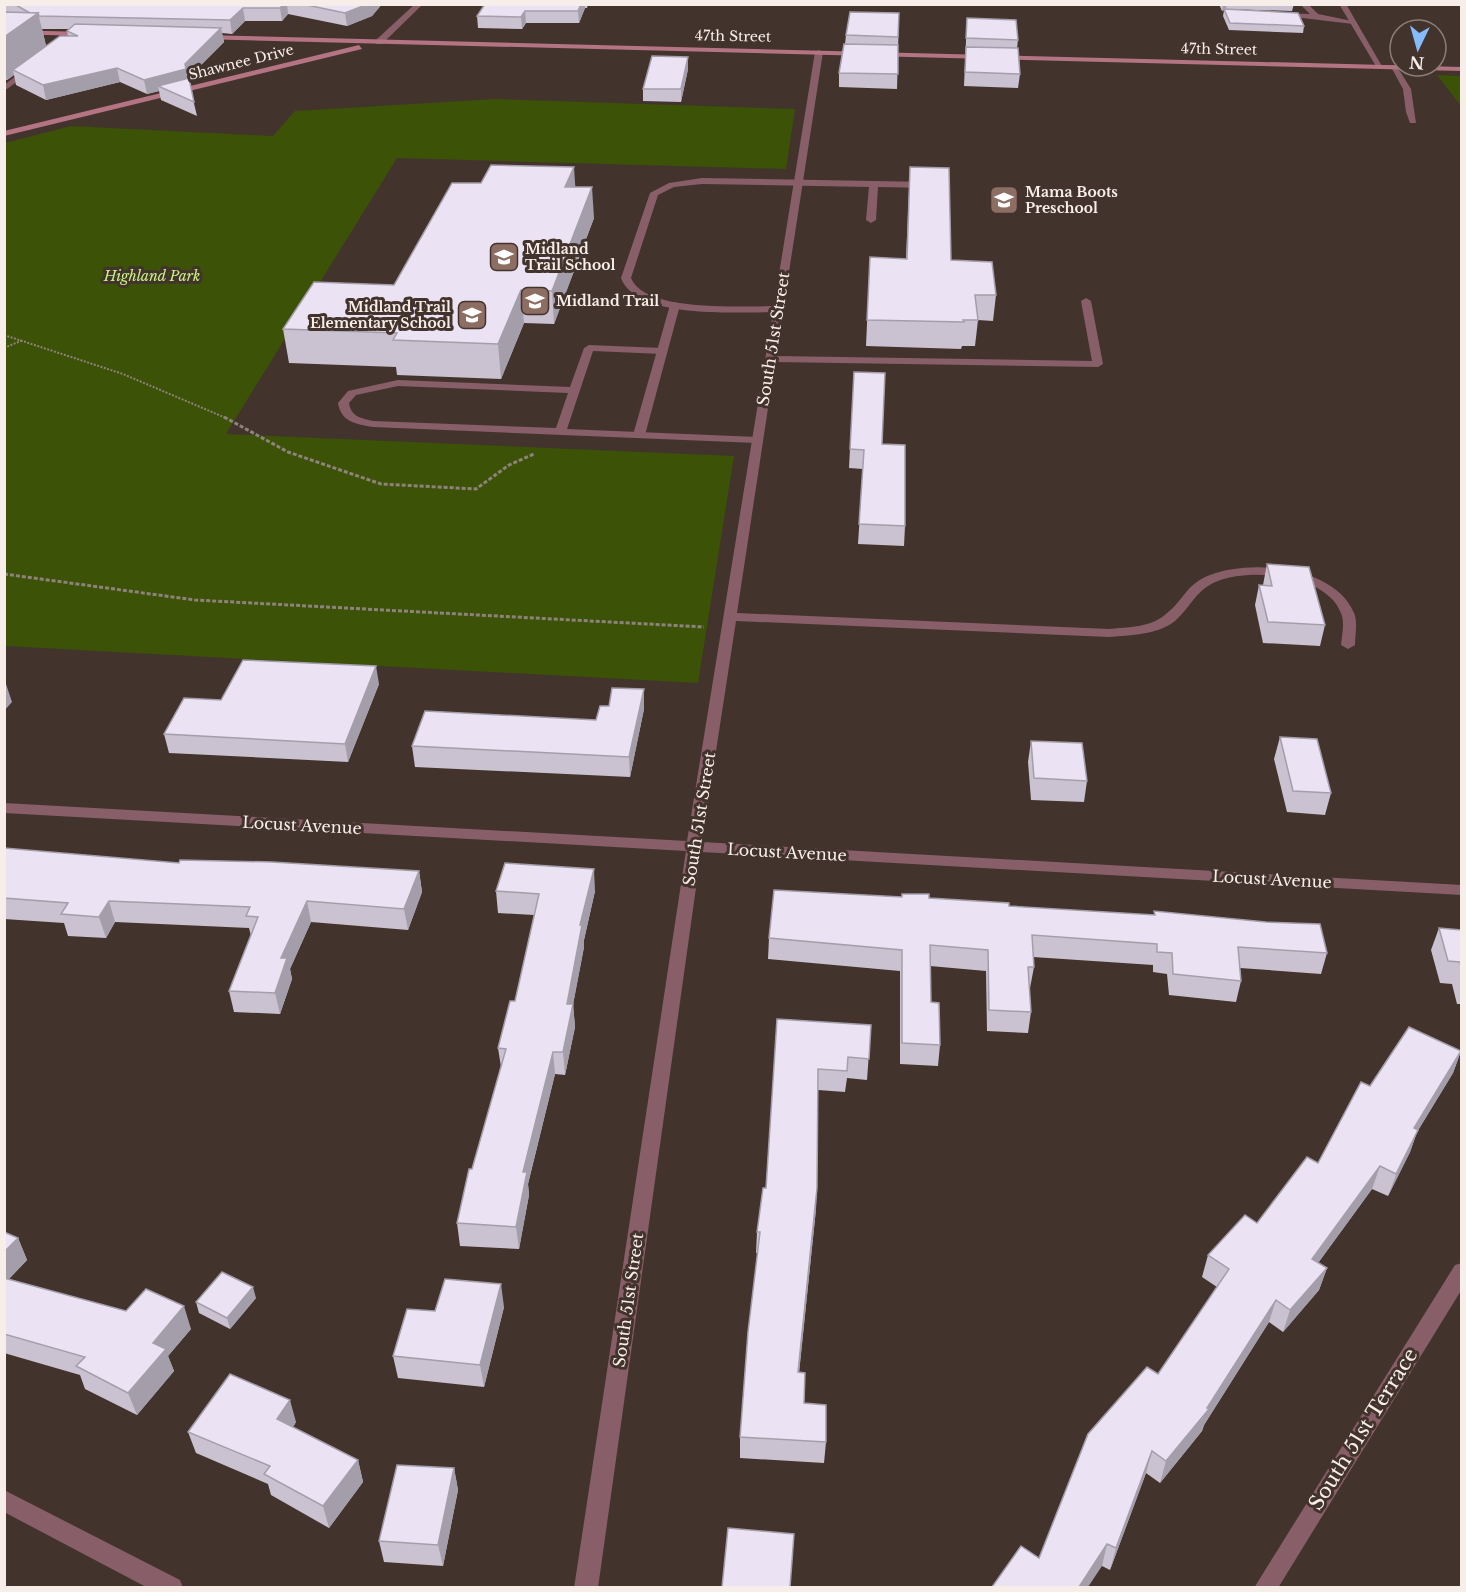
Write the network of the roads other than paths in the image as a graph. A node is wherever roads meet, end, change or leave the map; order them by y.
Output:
1 (420, 4) edge
2 (1303, 4) edge
3 (1342, 4) edge
4 (1271, 14) edge
5 (1316, 16) junction
6 (1353, 22) junction
7 (4, 32) edge
8 (76, 34) junction
9 (99, 34) edge
10 (189, 37) edge
11 (306, 40) junction
12 (379, 42) junction
13 (64, 43) edge
14 (819, 52) junction
15 (304, 60) junction
16 (39, 63) edge
17 (1380, 66) junction
18 (1388, 67) edge
19 (1400, 78) edge
20 (4, 89) edge
21 (1413, 121) dead end
22 (4, 134) edge
23 (797, 182) junction
24 (874, 184) junction
25 (933, 185) edge
26 (872, 220) dead end
27 (1086, 301) dead end
28 (675, 305) junction
29 (777, 309) junction
30 (662, 351) junction
31 (770, 359) junction
32 (575, 390) junction
33 (560, 432) junction
34 (639, 435) junction
35 (757, 440) junction
36 (730, 623) junction
37 (1348, 645) dead end
38 (4, 808) edge
39 (694, 846) junction
40 (1461, 890) edge
41 (1461, 1270) edge
42 (4, 1500) edge
43 (172, 1587) edge
44 (586, 1587) edge
45 (1265, 1587) edge

1 - 12 street
2 - 5 street
3 - 6 street
4 - 5 street
5 - 6 street
6 - 17 street
7 - 8 main road
8 - 9 main road
8 - 13 street
10 - 11 main road, 47th Street
11 - 12 main road, 47th Street
11 - 15 main road
12 - 14 main road, 47th Street
12 - 15 main road, Shawnee Drive
14 - 17 main road, 47th Street
14 - 23 street, South 51st Street
15 - 22 main road, Shawnee Drive
16 - 20 street
17 - 18 main road, 47th Street
19 - 21 street
23 - 24 street
23 - 28 street
23 - 29 street, South 51st Street
24 - 25 street
24 - 26 street
27 - 31 street
28 - 29 street
28 - 30 street
29 - 31 street, South 51st Street
30 - 32 street
30 - 34 street
31 - 35 street, South 51st Street
32 - 33 street
32 - 33 street
33 - 34 street
34 - 35 street
35 - 36 street, South 51st Street
36 - 37 street
36 - 39 street, South 51st Street
38 - 39 street, Locust Avenue
39 - 40 street, Locust Avenue
39 - 44 street, South 51st Street
41 - 45 street, South 51st Terrace
42 - 43 street

